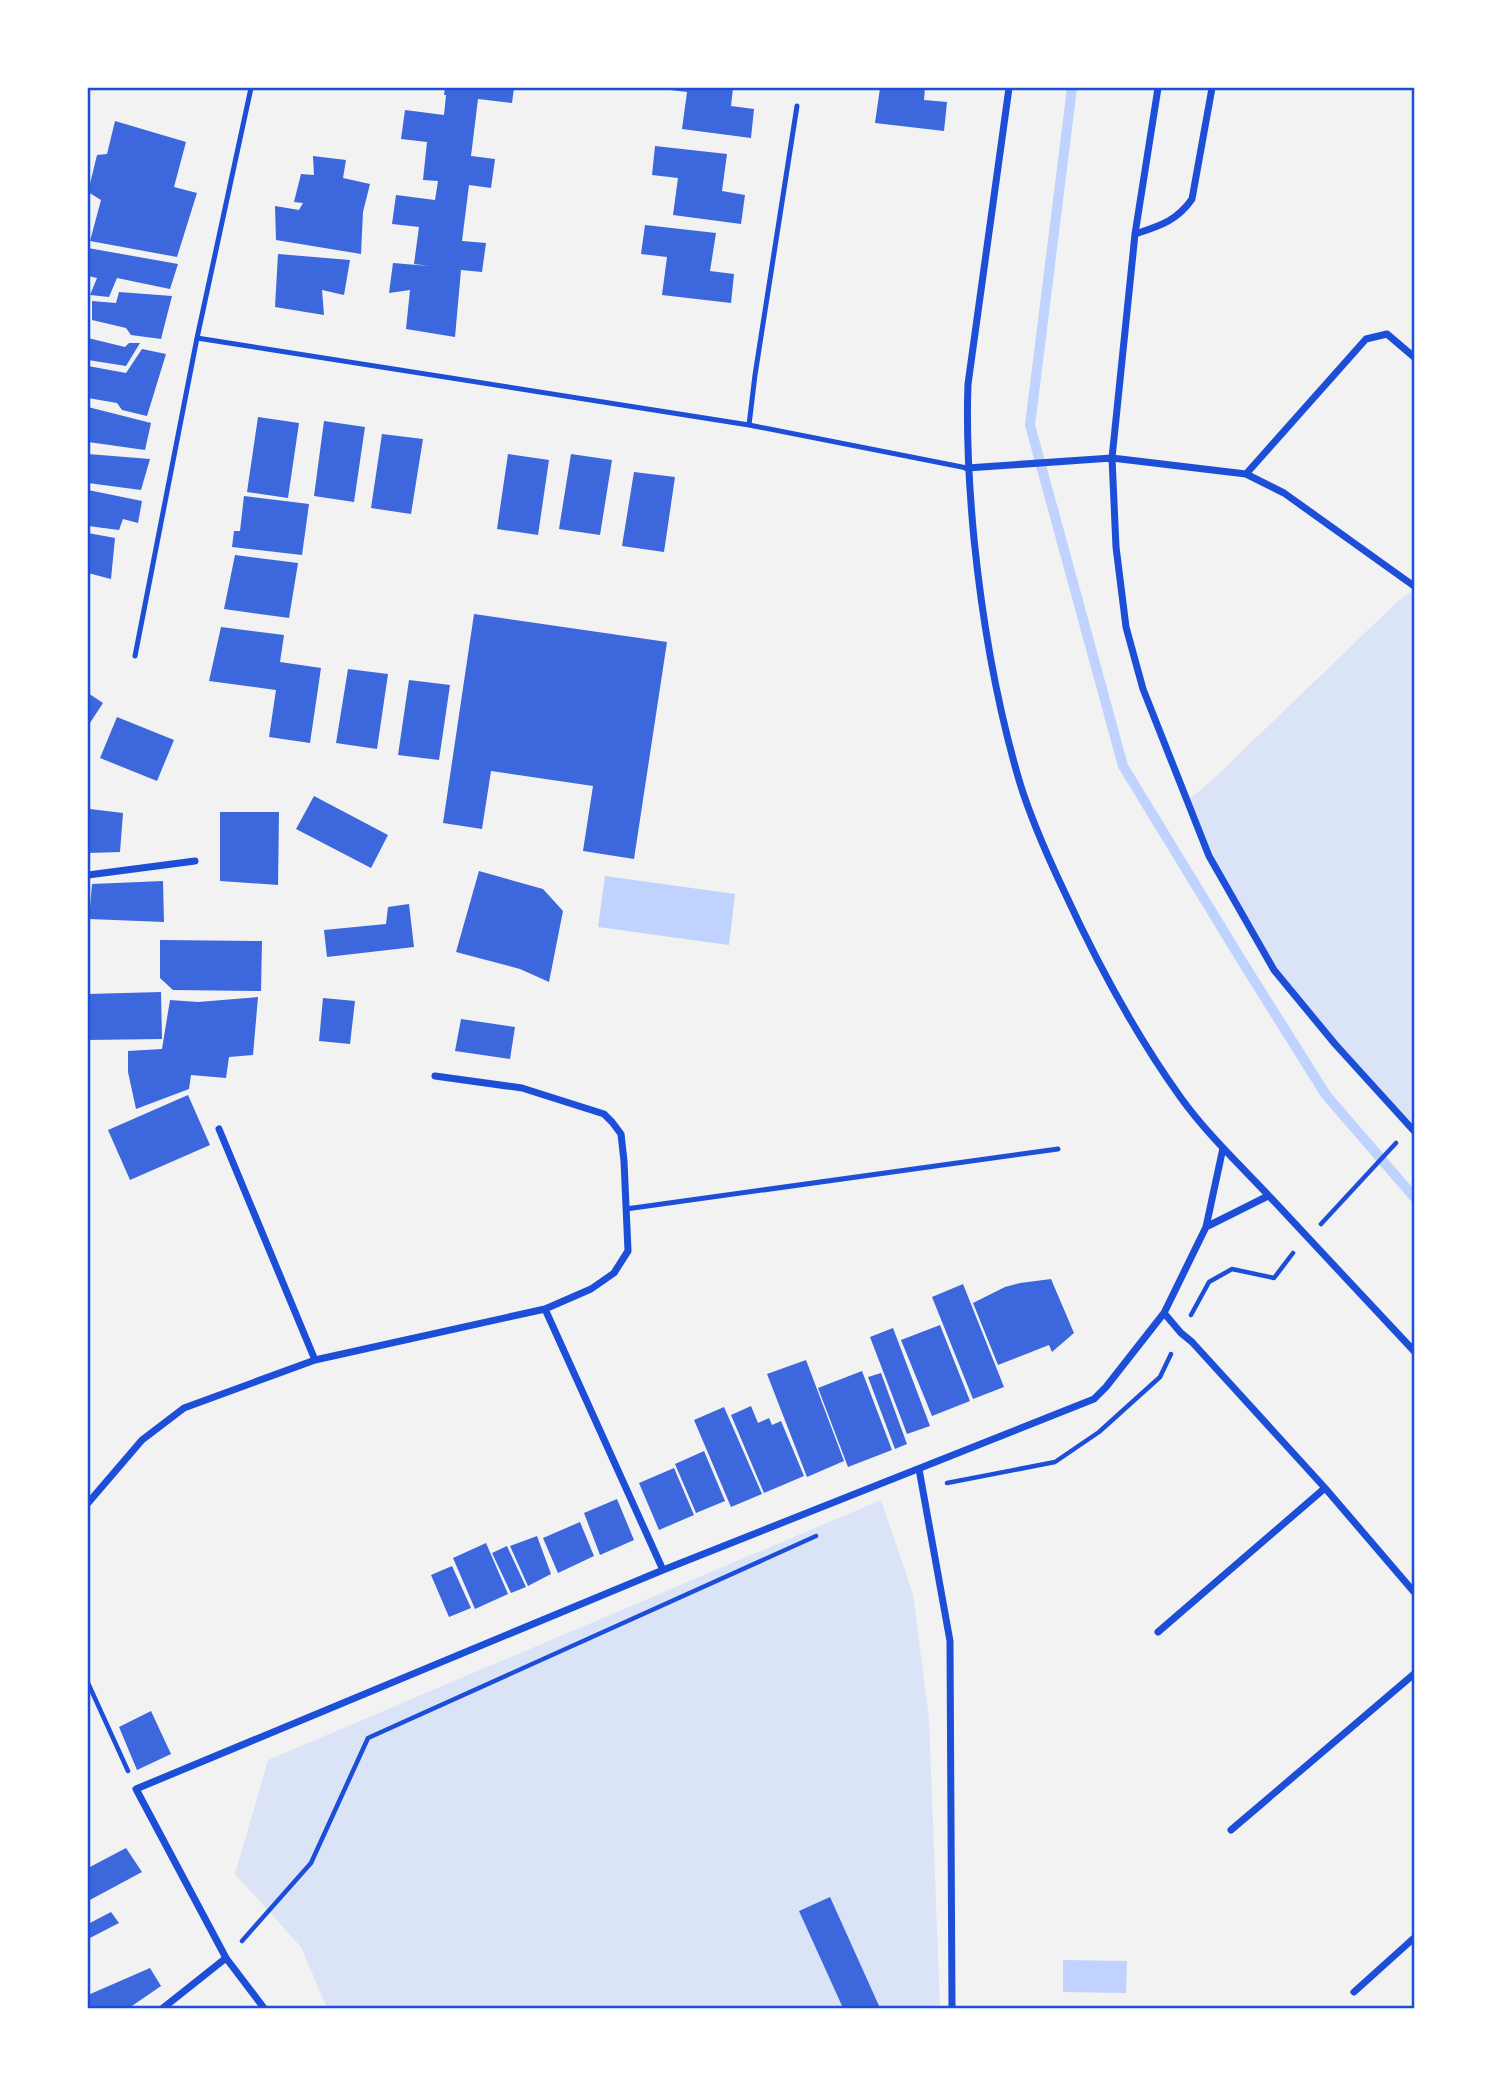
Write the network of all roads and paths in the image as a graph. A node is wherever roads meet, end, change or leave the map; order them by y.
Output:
1 (251, 88) edge
2 (1009, 88) edge
3 (1158, 88) edge
4 (1212, 88) edge
5 (797, 106) dead end
6 (1135, 234) junction
7 (197, 338) junction
8 (1415, 358) edge
9 (749, 425) junction
10 (1112, 458) junction
11 (967, 468) junction
12 (1246, 474) junction
13 (1415, 586) edge
14 (135, 656) dead end
15 (195, 861) dead end
16 (88, 875) edge
17 (435, 1076) dead end
18 (219, 1129) dead end
19 (1415, 1131) edge
20 (1404, 1135) dead end
21 (1223, 1148) junction
22 (1058, 1149) dead end
23 (1268, 1196) junction
24 (626, 1209) junction
25 (1206, 1227) junction
26 (1315, 1230) dead end
27 (1307, 1238) junction
28 (545, 1309) junction
29 (1164, 1312) junction
30 (1181, 1333) junction
31 (1415, 1350) edge
32 (314, 1360) junction
33 (919, 1469) junction
34 (922, 1488) junction
35 (1325, 1488) junction
36 (88, 1503) edge
37 (821, 1534) dead end
38 (663, 1570) junction
39 (1415, 1592) edge
40 (1158, 1632) dead end
41 (1415, 1674) edge
42 (88, 1683) edge
43 (136, 1789) junction
44 (1231, 1830) dead end
45 (1415, 1938) edge
46 (226, 1958) junction
47 (1354, 1992) dead end
48 (163, 2008) edge
49 (264, 2008) edge
50 (952, 2008) edge

1 - 7 lane
2 - 11 street
3 - 6 street
4 - 6 street
5 - 9 lane
6 - 10 street
7 - 9 lane
7 - 14 lane
8 - 12 street
9 - 11 lane
10 - 11 street
10 - 12 street
10 - 19 street
11 - 21 street
12 - 13 street
15 - 16 street
17 - 24 street
18 - 32 street
20 - 26 path
21 - 23 street
21 - 25 street
22 - 24 lane
23 - 25 street
23 - 27 street
24 - 28 street
25 - 29 street
27 - 30 path
27 - 31 street
28 - 32 street
28 - 38 street
29 - 30 street
29 - 33 street
30 - 34 path
30 - 35 street
32 - 36 street
33 - 34 street
33 - 38 street
34 - 50 street
35 - 39 street
35 - 40 street
37 - 46 path
38 - 43 street
41 - 44 street
42 - 43 path
43 - 46 street
45 - 47 street
46 - 48 street
46 - 49 street

